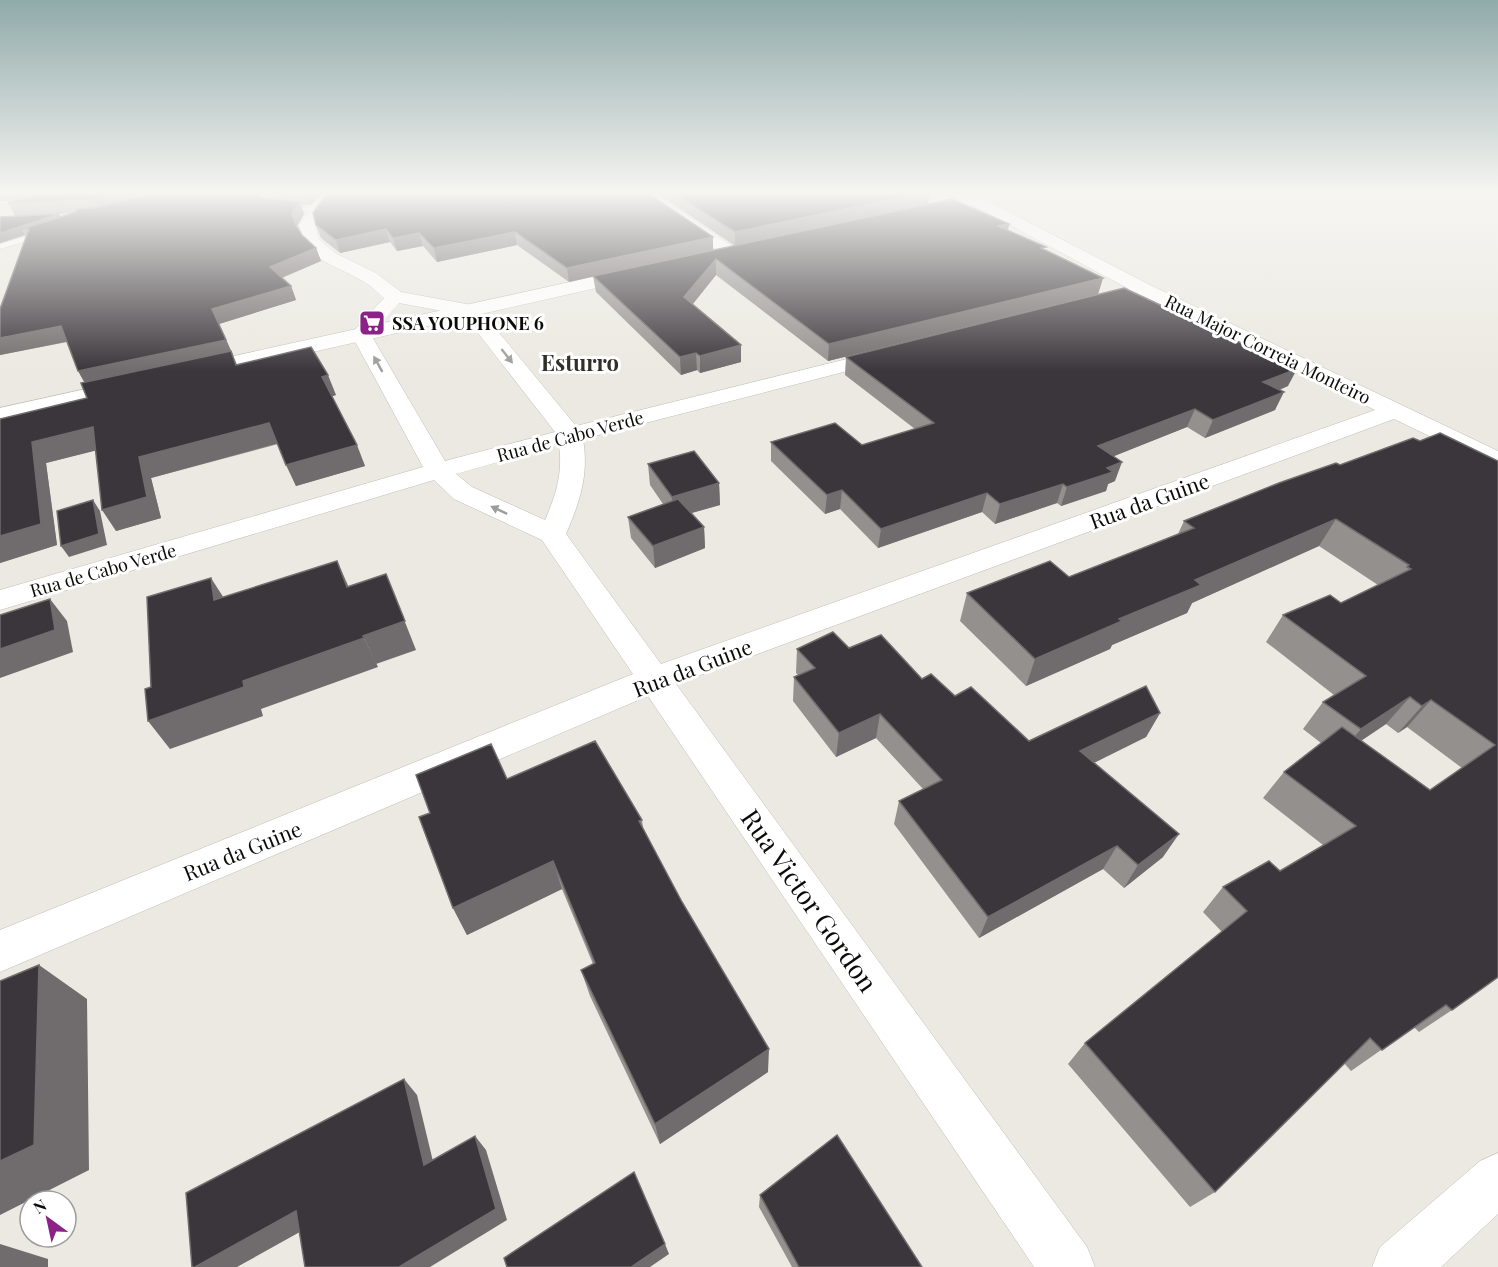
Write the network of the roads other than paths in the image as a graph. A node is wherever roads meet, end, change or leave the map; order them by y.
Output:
1 (325, 253) edge
2 (733, 253) edge
3 (1075, 253) edge
4 (711, 258) edge
5 (653, 270) edge
6 (1145, 290) junction
7 (395, 297) junction
8 (470, 310) junction
9 (1065, 311) edge
10 (361, 334) junction
11 (904, 351) edge
12 (175, 376) edge
13 (151, 381) edge
14 (1395, 411) junction
15 (0, 415) edge
16 (570, 435) junction
17 (1498, 461) edge
18 (438, 471) junction
19 (552, 534) junction
20 (0, 600) edge
21 (655, 679) junction
22 (0, 951) edge
23 (1498, 1179) edge
24 (1067, 1267) edge
25 (1400, 1267) edge

1 - 7 street
2 - 4 main road
3 - 6 street, Rua Major Correia Monteiro
5 - 8 main road
6 - 9 street
6 - 14 street, Rua Major Correia Monteiro
7 - 8 street
7 - 10 street
8 - 10 main road
8 -> 16 street
10 - 12 main road
18 -> 10 street
11 - 16 street, Rua de Cabo Verde
13 - 15 main road
14 - 17 street, Rua Major Correia Monteiro
14 - 21 street, Rua da Guine
16 - 18 street, Rua de Cabo Verde
16 - 19 street
19 -> 18 street
18 - 20 street, Rua de Cabo Verde
19 - 21 street, Rua Victor Gordon
21 - 22 street, Rua da Guine
21 - 24 street, Rua Victor Gordon
23 - 25 street

